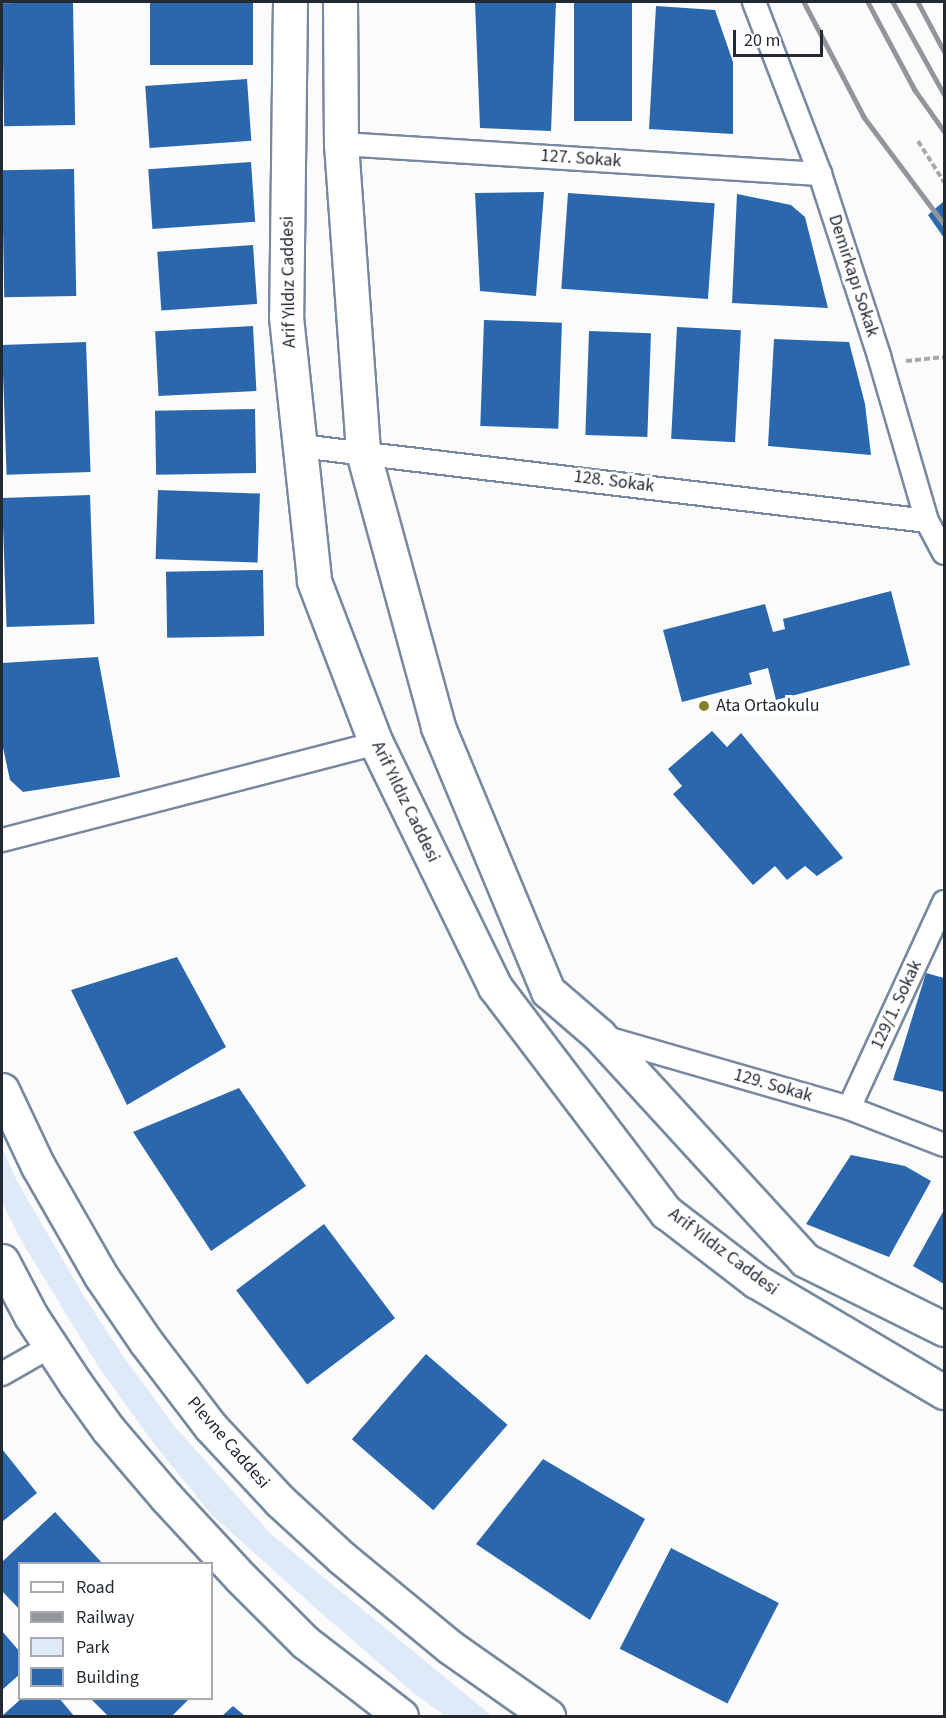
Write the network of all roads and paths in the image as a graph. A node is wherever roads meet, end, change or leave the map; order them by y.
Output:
1 (290, 2) edge
2 (340, 2) edge
3 (754, 2) edge
4 (918, 141) dead end
5 (341, 144) junction
6 (820, 174) junction
7 (945, 182) edge
8 (945, 357) edge
9 (881, 364) junction
10 (300, 446) junction
11 (363, 452) junction
12 (927, 521) junction
13 (945, 553) edge
14 (376, 743) junction
15 (2, 840) edge
16 (945, 902) edge
17 (599, 1035) junction
18 (2, 1090) edge
19 (849, 1108) junction
20 (945, 1145) edge
21 (2, 1261) edge
22 (945, 1329) edge
23 (51, 1346) junction
24 (2, 1374) edge
25 (945, 1392) edge
26 (401, 1716) edge
27 (548, 1716) edge

1 - 10 main road, Arif Yıldız Caddesi
2 - 5 main road
3 - 6 street, Demirkapı Sokak
4 - 7 path
5 - 6 street, 127. Sokak
5 - 11 main road
6 - 9 street, Demirkapı Sokak
8 - 9 path
9 - 12 street, Demirkapı Sokak
10 - 11 street, 128. Sokak
10 - 14 main road, Arif Yıldız Caddesi
11 - 12 street, 128. Sokak
11 - 17 main road
12 - 13 street, Demirkapı Sokak
14 - 15 street
14 - 25 main road, Arif Yıldız Caddesi
16 - 19 street, 129/1. Sokak
17 - 19 street, 129. Sokak
17 - 22 main road
18 - 27 main road, Plevne Caddesi
19 - 20 street, 129. Sokak
21 - 23 main road
23 - 24 street
23 - 26 main road

